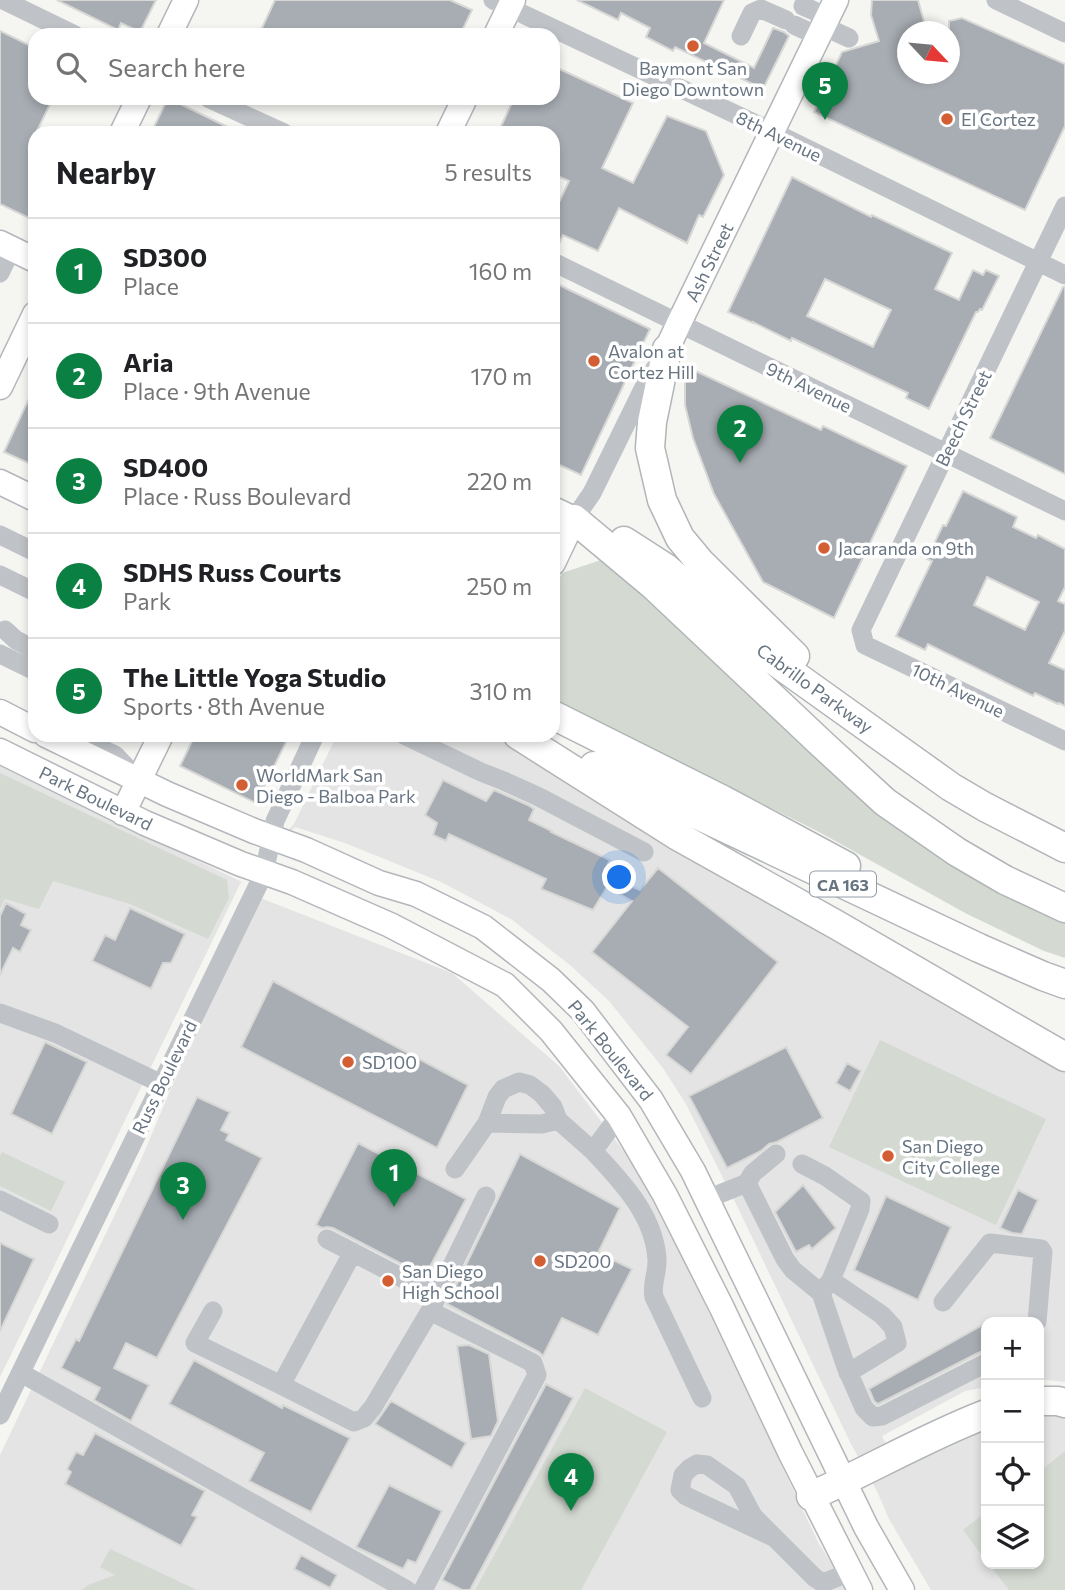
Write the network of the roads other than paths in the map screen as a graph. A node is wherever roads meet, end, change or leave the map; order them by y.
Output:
1 (3, 0) edge
2 (186, 0) edge
3 (998, 0) edge
4 (505, 3) edge
5 (788, 9) edge
6 (826, 20) edge
7 (61, 28) edge
8 (172, 28) edge
9 (498, 28) edge
10 (557, 28) edge
11 (560, 29) edge
12 (1065, 33) edge
13 (741, 36) dead end
14 (849, 38) dead end
15 (136, 105) edge
16 (223, 105) edge
17 (461, 105) edge
18 (125, 126) edge
19 (269, 126) edge
20 (451, 126) edge
21 (773, 132) junction
22 (1065, 206) edge
23 (6, 246) edge
24 (28, 257) edge
25 (1038, 262) junction
26 (560, 265) edge
27 (0, 273) edge
28 (1065, 275) edge
29 (678, 323) junction
30 (28, 324) edge
31 (667, 349) junction
32 (7, 354) edge
33 (0, 387) edge
34 (946, 453) junction
35 (0, 482) edge
36 (0, 492) edge
37 (28, 496) edge
38 (28, 506) edge
39 (1065, 511) edge
40 (563, 514) edge
41 (0, 536) edge
42 (28, 549) edge
43 (0, 575) edge
44 (28, 589) edge
45 (2, 629) edge
46 (861, 630) joint
47 (28, 633) edge
48 (28, 646) edge
49 (0, 654) edge
50 (28, 668) edge
51 (0, 701) edge
52 (0, 712) edge
53 (28, 714) edge
54 (560, 719) edge
55 (28, 726) edge
56 (871, 729) junction
57 (1065, 741) edge
58 (70, 742) edge
59 (158, 742) edge
60 (312, 742) edge
61 (419, 742) edge
62 (530, 742) edge
63 (545, 742) edge
64 (0, 751) edge
65 (139, 781) junction
66 (123, 813) junction
67 (273, 838) junction
68 (1065, 848) edge
69 (644, 852) dead end
70 (264, 873) junction
71 (1065, 908) edge
72 (979, 948) junction
73 (1065, 984) edge
74 (0, 1013) edge
75 (1065, 1057) edge
76 (162, 1084) junction
77 (619, 1116) junction
78 (558, 1120) junction
79 (487, 1123) junction
80 (593, 1152) junction
81 (776, 1154) dead end
82 (802, 1164) dead end
83 (455, 1169) dead end
84 (747, 1183) junction
85 (486, 1196) dead end
86 (707, 1199) junction
87 (0, 1200) edge
88 (50, 1224) dead end
89 (327, 1239) dead end
90 (353, 1252) junction
91 (826, 1287) junction
92 (943, 1302) dead end
93 (434, 1304) junction
94 (213, 1311) dead end
95 (1038, 1317) edge
96 (981, 1366) edge
97 (21, 1373) junction
98 (848, 1373) junction
99 (281, 1385) junction
100 (702, 1398) dead end
101 (1044, 1401) edge
102 (1065, 1403) edge
103 (0, 1415) edge
104 (981, 1416) edge
105 (844, 1481) junction
106 (811, 1496) junction
107 (775, 1538) junction
108 (855, 1581) edge
109 (407, 1590) edge
110 (423, 1590) edge
111 (901, 1590) edge

1 - 7 street
2 - 8 main road
3 - 12 street
4 - 9 main road
4 - 10 street, 8th Avenue
5 - 6 street
5 - 13 street
6 - 14 street
6 - 21 main road, Ash Street
11 - 21 street, 8th Avenue
15 - 18 main road
16 - 19 street
17 - 20 main road
21 - 25 street, 8th Avenue
21 - 29 main road, Ash Street
22 - 25 street, Beech Street
23 - 24 main road
23 - 27 street
25 - 28 street, 8th Avenue
25 - 34 street, Beech Street
26 - 29 street, 9th Avenue
29 - 31 main road, Ash Street
29 - 34 street, 9th Avenue
30 - 32 main road
31 - 40 street, Ash Street
31 - 56 highway
32 - 33 main road
34 - 39 street, 9th Avenue
34 - 46 street, Beech Street
35 - 37 main road
36 - 38 street
40 - 56 highway, Cabrillo Parkway
40 - 71 highway
41 - 42 street
43 - 44 street
45 - 47 street
45 - 48 street
46 - 57 street, 10th Avenue
49 - 50 street
51 - 53 street
52 - 55 main road
54 - 72 highway
56 - 68 highway, Cabrillo Parkway
58 - 65 main road, Park Boulevard
59 - 65 main road
60 - 67 street, Russ Boulevard
61 - 69 street
62 - 75 highway
63 - 72 highway, CA 163
64 - 66 main road, Park Boulevard
65 - 66 main road
65 - 67 main road, Park Boulevard
66 - 70 main road, Park Boulevard
67 - 70 street, Russ Boulevard
67 - 86 main road, Park Boulevard
70 - 76 street, Russ Boulevard
70 - 77 main road, Park Boulevard
72 - 73 highway, CA 163
74 - 76 street
76 - 97 street, Russ Boulevard
77 - 80 street
77 - 106 main road, Park Boulevard
78 - 79 street
78 - 79 street
78 - 80 street
79 - 83 street
80 - 100 street
81 - 84 street
82 - 91 street
84 - 86 street
84 - 91 street
85 - 93 street
86 - 105 main road, Park Boulevard
87 - 88 street
89 - 90 street
90 - 93 street
90 - 99 street
91 - 98 street
91 - 98 street
92 - 95 street
93 - 99 street
93 - 110 street
94 - 99 street
96 - 98 street
97 - 103 street, Russ Boulevard
97 - 109 street
101 - 102 highway
104 - 105 highway
105 - 106 highway
105 - 111 main road, Park Boulevard
106 - 108 main road, Park Boulevard
107 - 107 street
107 - 108 street

